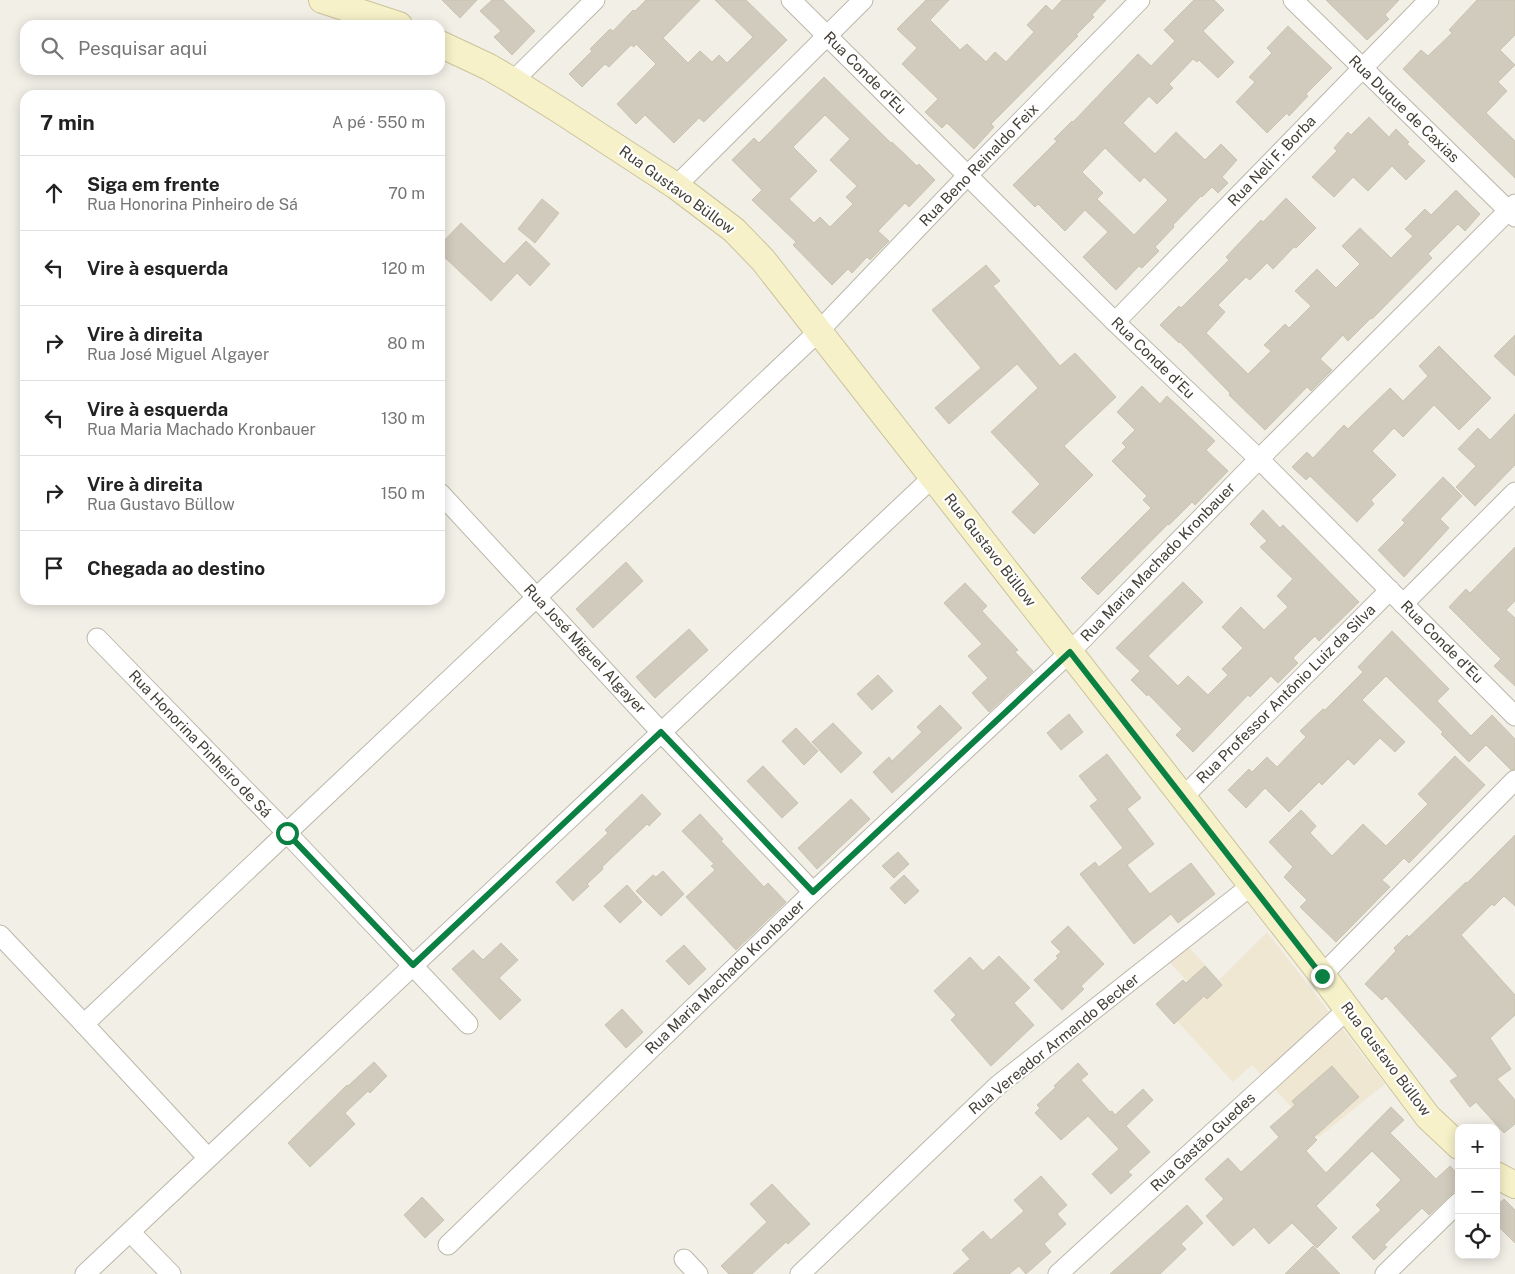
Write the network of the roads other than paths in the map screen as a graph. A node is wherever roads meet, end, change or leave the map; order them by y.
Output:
1 (322, 0) edge
2 (595, 0) edge
3 (791, 0) edge
4 (863, 0) edge
5 (1140, 0) edge
6 (1293, 0) edge
7 (1428, 0) edge
8 (361, 6) edge
9 (389, 20) edge
10 (827, 35) junction
11 (445, 46) edge
12 (1362, 68) junction
13 (513, 81) junction
14 (968, 175) junction
15 (676, 186) junction
16 (1513, 211) edge
17 (1115, 322) junction
18 (819, 331) junction
19 (1259, 459) junction
20 (933, 477) junction
21 (1515, 492) edge
22 (445, 498) edge
23 (537, 597) junction
24 (1397, 597) junction
25 (97, 638) dead end
26 (1070, 652) junction
27 (1515, 716) edge
28 (661, 732) junction
29 (1515, 780) edge
30 (1183, 797) junction
31 (287, 833) junction
32 (1252, 885) junction
33 (813, 892) junction
34 (0, 935) edge
35 (413, 965) junction
36 (1322, 976) junction
37 (1348, 1009) junction
38 (84, 1024) junction
39 (468, 1024) dead end
40 (1455, 1142) edge
41 (208, 1158) junction
42 (1500, 1176) edge
43 (1515, 1185) edge
44 (1455, 1206) edge
45 (130, 1232) junction
46 (448, 1245) dead end
47 (684, 1259) dead end
48 (85, 1274) edge
49 (171, 1274) edge
50 (698, 1274) edge
51 (800, 1274) edge
52 (1058, 1274) edge
53 (1385, 1274) edge

1 - 8 main road
2 - 13 street
3 - 10 street, Rua Conde d'Eu
4 - 10 street
5 - 14 street, Rua Beno Reinaldo Feix
6 - 12 street, Rua Duque de Caxias
7 - 12 street, Rua Neli F. Borba
8 - 9 main road
10 - 14 street, Rua Conde d'Eu
10 - 15 street
11 - 13 main road, Rua Gustavo Büllow
12 - 16 street, Rua Duque de Caxias
12 - 17 street, Rua Neli F. Borba
13 - 15 main road, Rua Gustavo Büllow
14 - 17 street, Rua Conde d'Eu
14 - 18 street, Rua Beno Reinaldo Feix
15 - 18 main road, Rua Gustavo Büllow
16 - 19 street, Rua Maria Machado Kronbauer
17 - 19 street, Rua Conde d'Eu
18 - 20 main road, Rua Gustavo Büllow
18 - 23 street, Rua Beno Reinaldo Feix
19 - 24 street, Rua Conde d'Eu
19 - 26 street, Rua Maria Machado Kronbauer
20 - 26 main road, Rua Gustavo Büllow
20 - 28 street
21 - 24 street, Rua Professor Antônio Luiz da Silva
22 - 23 street, Rua José Miguel Algayer
23 - 28 street, Rua José Miguel Algayer
23 - 31 street, Rua Beno Reinaldo Feix
24 - 27 street, Rua Conde d'Eu
24 - 30 street, Rua Professor Antônio Luiz da Silva
25 - 31 street, Rua Honorina Pinheiro de Sá
26 - 30 main road, Rua Gustavo Büllow
26 - 33 street, Rua Maria Machado Kronbauer
28 - 33 street, Rua José Miguel Algayer
28 - 35 street
29 - 36 street
30 - 32 main road, Rua Gustavo Büllow
31 - 35 street, Rua Honorina Pinheiro de Sá
31 - 38 street, Rua Beno Reinaldo Feix
32 - 36 main road, Rua Gustavo Büllow
32 - 51 street, Rua Vereador Armando Becker
33 - 46 street, Rua Maria Machado Kronbauer
34 - 38 street
35 - 39 street, Rua Honorina Pinheiro de Sá
35 - 41 street
36 - 37 main road, Rua Gustavo Büllow
37 - 40 main road, Rua Gustavo Büllow
37 - 52 street, Rua Gastão Guedes
38 - 41 street
41 - 45 street
42 - 43 main road
44 - 53 street
45 - 48 street
45 - 49 street
47 - 50 street

